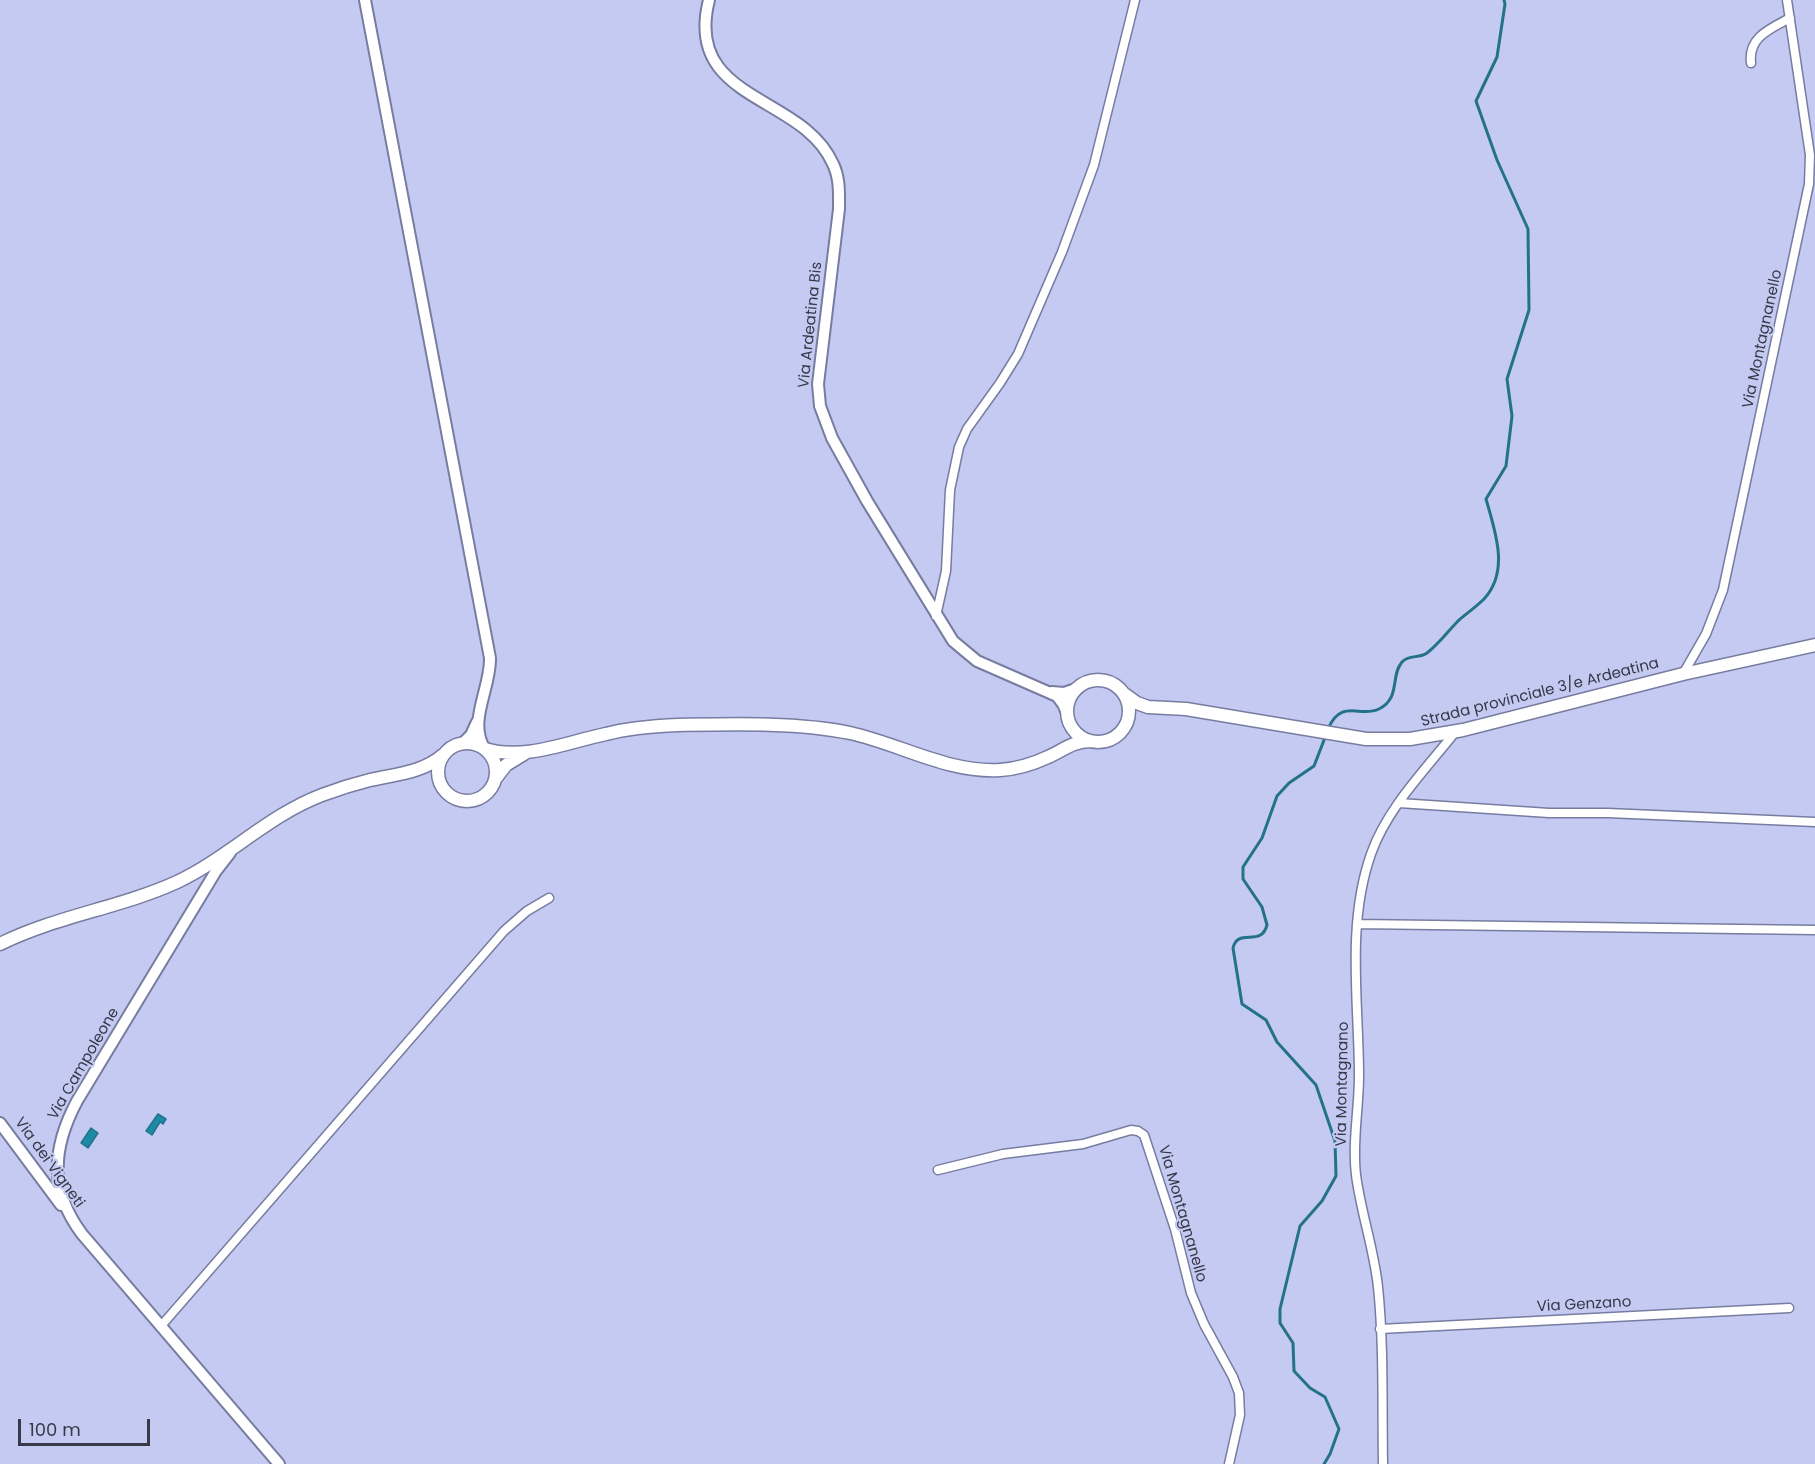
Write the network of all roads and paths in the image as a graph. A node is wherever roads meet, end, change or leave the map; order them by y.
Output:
1 (365, 0) edge
2 (709, 0) edge
3 (1135, 0) edge
4 (1787, 0) edge
5 (1790, 18) junction
6 (1751, 63) dead end
7 (936, 616) junction
8 (1815, 645) edge
9 (1683, 674) junction
10 (1076, 689) junction
11 (1048, 691) junction
12 (1126, 695) junction
13 (1162, 708) junction
14 (480, 716) junction
15 (1069, 718) junction
16 (1126, 726) junction
17 (1456, 731) junction
18 (1090, 741) junction
19 (463, 743) junction
20 (485, 749) junction
21 (1061, 750) junction
22 (533, 751) junction
23 (443, 755) junction
24 (401, 775) junction
25 (496, 778) junction
26 (440, 783) junction
27 (1399, 803) junction
28 (1815, 822) edge
29 (236, 846) junction
30 (549, 898) dead end
31 (1357, 924) junction
32 (1815, 930) edge
33 (0, 944) edge
34 (0, 1123) edge
35 (938, 1170) dead end
36 (73, 1222) junction
37 (1789, 1308) dead end
38 (161, 1326) junction
39 (1380, 1329) junction
40 (279, 1464) edge
41 (1229, 1464) edge
42 (1383, 1464) edge

1 - 14 street
2 - 7 street, Via Ardeatina Bis
3 - 7 street
4 - 5 street, Via Montagnanello
5 - 6 street
5 - 9 street, Via Montagnanello
7 - 11 street, Via Ardeatina Bis
8 - 9 main road, Strada provinciale 3/e Ardeatina
9 - 17 main road, Strada provinciale 3/e Ardeatina
10 - 11 street, Via Ardeatina Bis
10 - 12 main road
10 - 15 main road
11 - 15 street, Via Ardeatina Bis
12 - 13 main road
12 - 16 main road
13 - 16 main road
13 - 17 main road, Strada provinciale 3/e Ardeatina
14 - 19 street
14 - 20 street
15 - 18 main road
15 - 21 main road
16 - 18 main road
17 - 27 street, Via Montagnano
18 - 21 main road
19 - 20 main road
19 - 23 main road
20 - 22 main road
20 - 25 main road
21 - 22 main road
22 - 25 main road
23 - 24 main road
23 - 26 main road
24 - 26 main road
24 - 29 main road
25 - 26 main road
27 - 28 street
27 - 31 street, Via Montagnano
29 - 33 main road
29 - 36 street, Via Campoleone
30 - 38 street
31 - 32 street
31 - 39 street, Via Montagnano
34 - 36 street, Via dei Vigneti
35 - 41 street, Via Montagnanello
36 - 38 street, Via Campoleone
37 - 39 street, Via Genzano
38 - 40 street, Via Campoleone
39 - 42 street, Via Montagnano

